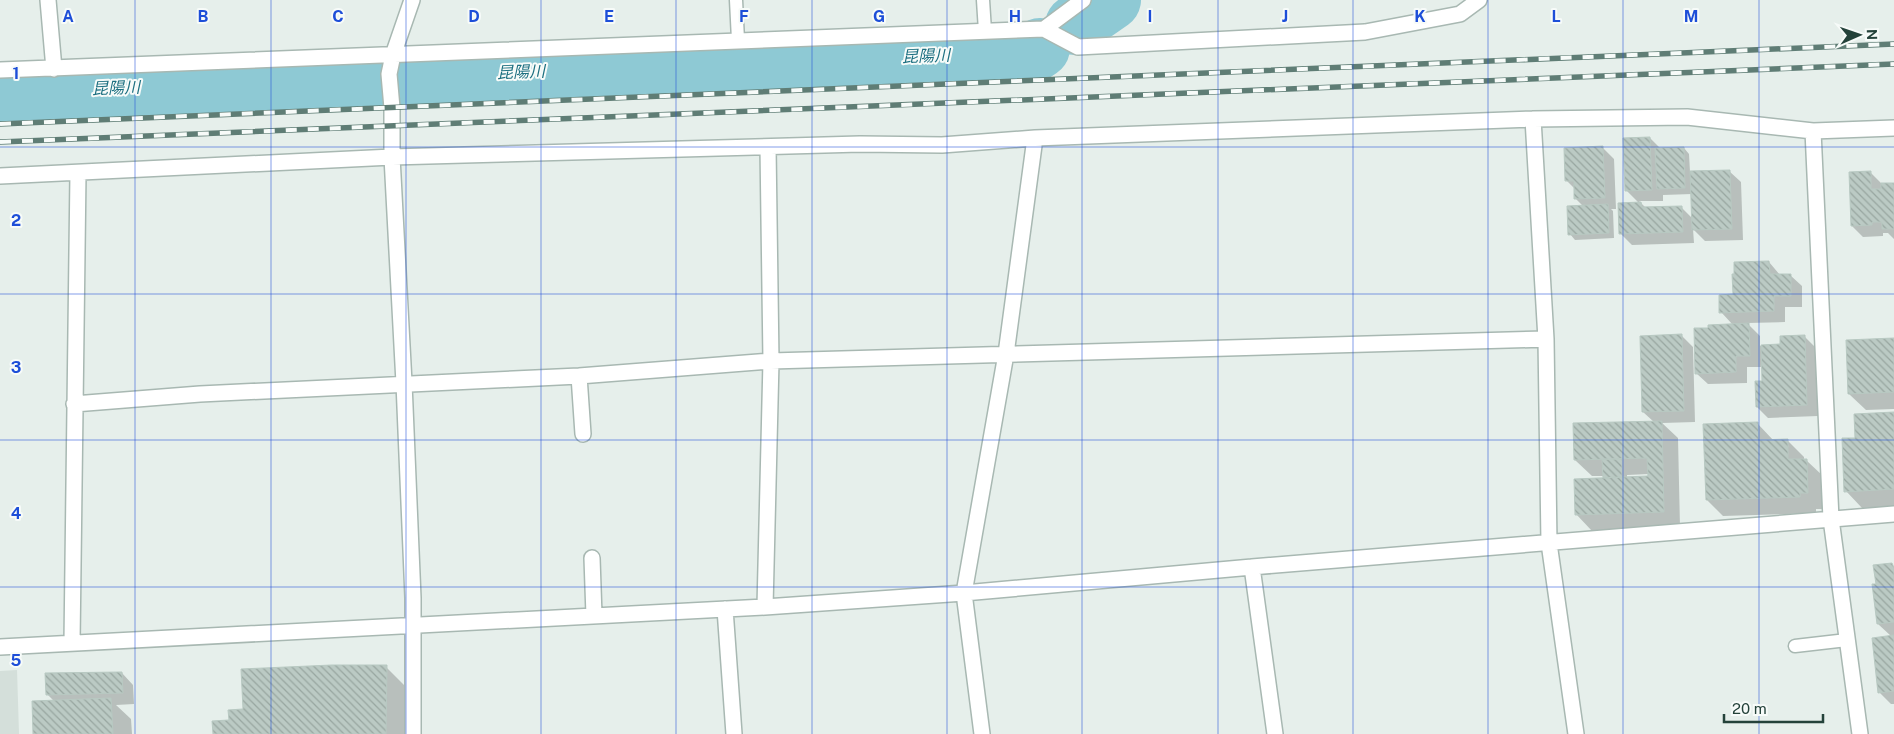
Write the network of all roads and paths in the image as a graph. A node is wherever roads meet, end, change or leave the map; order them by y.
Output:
1 (48, 0) edge
2 (412, 0) edge
3 (736, 0) edge
4 (983, 0) edge
5 (1083, 0) edge
6 (1479, 0) edge
7 (1044, 29) junction
8 (985, 31) junction
9 (738, 40) junction
10 (393, 55) junction
11 (54, 69) junction
12 (0, 70) edge
13 (1533, 119) junction
14 (1894, 128) edge
15 (1813, 131) junction
16 (1035, 138) junction
17 (768, 148) junction
18 (392, 157) junction
19 (78, 173) junction
20 (0, 176) edge
21 (1546, 339) junction
22 (1006, 354) junction
23 (771, 361) junction
24 (579, 376) junction
25 (404, 383) junction
26 (74, 404) junction
27 (583, 434) dead end
28 (1894, 514) edge
29 (1831, 519) junction
30 (1550, 543) junction
31 (592, 558) dead end
32 (1252, 567) junction
33 (964, 593) junction
34 (765, 607) junction
35 (725, 609) junction
36 (594, 616) junction
37 (414, 625) junction
38 (1847, 640) junction
39 (72, 643) junction
40 (1795, 646) dead end
41 (0, 647) edge
42 (413, 734) edge
43 (734, 734) edge
44 (982, 734) edge
45 (1275, 734) edge
46 (1576, 734) edge
47 (1860, 734) edge

1 - 11 street
2 - 10 street
3 - 9 lane
4 - 8 lane
5 - 7 street
6 - 7 street
7 - 8 street
8 - 9 street
9 - 10 street
10 - 11 street
10 - 18 street
11 - 12 street
13 - 15 street
13 - 16 street
13 - 21 street
14 - 15 street
15 - 29 street
16 - 17 street
16 - 22 street
17 - 18 street
17 - 23 street
18 - 19 street
18 - 25 street
19 - 20 street
19 - 26 street
21 - 22 street
21 - 30 street
22 - 23 street
22 - 33 street
23 - 24 street
23 - 34 street
24 - 25 street
24 - 27 street
25 - 26 street
25 - 37 street
26 - 39 street
28 - 29 street
29 - 30 street
29 - 38 street
30 - 32 street
30 - 46 street
31 - 36 street
32 - 33 street
32 - 45 street
33 - 34 street
33 - 44 street
34 - 35 street
35 - 36 street
35 - 43 street
36 - 37 street
37 - 39 street
37 - 42 street
38 - 40 lane
38 - 47 street
39 - 41 street

